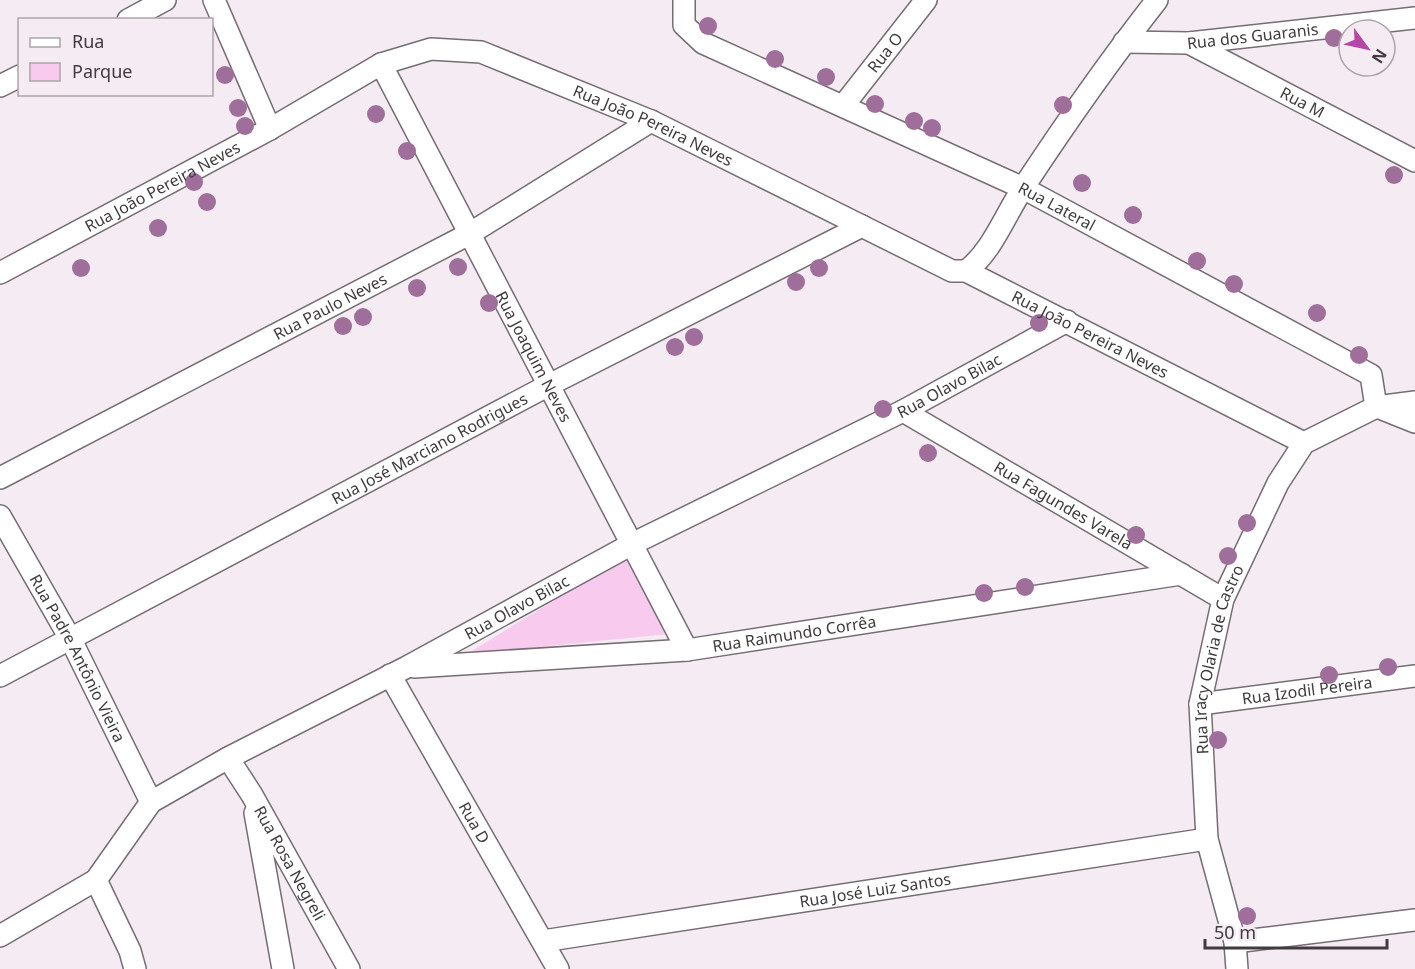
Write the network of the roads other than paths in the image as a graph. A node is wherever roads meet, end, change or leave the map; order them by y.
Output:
1 (165, 0) edge
2 (214, 0) edge
3 (684, 0) edge
4 (926, 0) edge
5 (1157, 0) edge
6 (132, 18) edge
7 (1415, 18) edge
8 (1124, 42) junction
9 (1190, 43) junction
10 (381, 64) junction
11 (18, 77) edge
12 (0, 86) edge
13 (843, 106) junction
14 (651, 121) junction
15 (270, 129) junction
16 (1415, 161) edge
17 (1023, 188) junction
18 (862, 226) junction
19 (469, 234) junction
20 (966, 271) junction
21 (0, 273) edge
22 (1067, 321) junction
23 (549, 386) junction
24 (1415, 402) edge
25 (1376, 407) junction
26 (903, 411) junction
27 (1415, 422) edge
28 (1304, 442) junction
29 (0, 478) edge
30 (0, 516) edge
31 (632, 544) junction
32 (1181, 574) junction
33 (1223, 599) junction
34 (71, 640) junction
35 (687, 650) junction
36 (398, 671) junction
37 (0, 676) edge
38 (1415, 676) edge
39 (1200, 704) junction
40 (228, 758) junction
41 (252, 795) junction
42 (151, 802) junction
43 (1207, 839) junction
44 (96, 880) junction
45 (1415, 920) edge
46 (0, 936) edge
47 (543, 941) junction
48 (1235, 942) junction
49 (135, 969) edge
50 (283, 969) edge
51 (349, 969) edge
52 (558, 969) edge
53 (1237, 969) edge

1 - 6 street
2 - 15 street
3 - 13 street, Rua Lateral
4 - 13 street, Rua O
5 - 8 street
7 - 9 street, Rua dos Guaranis
8 - 9 street, Rua dos Guaranis
8 - 17 street
9 - 16 street, Rua M
10 - 14 street, Rua João Pereira Neves
10 - 15 street, Rua João Pereira Neves
10 - 19 street, Rua Joaquim Neves
11 - 12 street
13 - 17 street, Rua Lateral
14 - 18 street, Rua João Pereira Neves
14 - 19 street, Rua Paulo Neves
15 - 21 street, Rua João Pereira Neves
17 - 20 street
17 - 25 street, Rua Lateral
18 - 20 street, Rua João Pereira Neves
18 - 23 street, Rua José Marciano Rodrigues
19 - 23 street, Rua Joaquim Neves
19 - 29 street, Rua Paulo Neves
20 - 22 street, Rua João Pereira Neves
22 - 26 street, Rua Olavo Bilac
22 - 28 street, Rua João Pereira Neves
23 - 31 street, Rua Joaquim Neves
23 - 34 street, Rua José Marciano Rodrigues
24 - 25 street
25 - 27 street
25 - 28 street
26 - 31 street, Rua Olavo Bilac
26 - 32 street, Rua Fagundes Varela
28 - 33 street, Rua Iracy Olaria de Castro
30 - 34 street, Rua Padre Antônio Vieira
31 - 35 street, Rua Joaquim Neves
31 - 36 street, Rua Olavo Bilac
32 - 33 street, Rua Fagundes Varela
32 - 35 street, Rua Raimundo Corrêa
33 - 39 street, Rua Iracy Olaria de Castro
34 - 37 street, Rua José Marciano Rodrigues
34 - 42 street, Rua Padre Antônio Vieira
35 - 36 street, Rua Raimundo Corrêa
36 - 40 street, Rua Olavo Bilac
36 - 47 street, Rua D
38 - 39 street, Rua Izodil Pereira
39 - 43 street, Rua Iracy Olaria de Castro
40 - 41 street, Rua Rosa Negreli
40 - 42 street, Rua Olavo Bilac
41 - 50 street
41 - 51 street, Rua Rosa Negreli
42 - 44 street, Rua Olavo Bilac
43 - 47 street, Rua José Luiz Santos
43 - 48 street, Rua Iracy Olaria de Castro
44 - 46 street, Rua Olavo Bilac
44 - 49 street
45 - 48 street
47 - 52 street, Rua D
48 - 53 street, Rua Iracy Olaria de Castro

